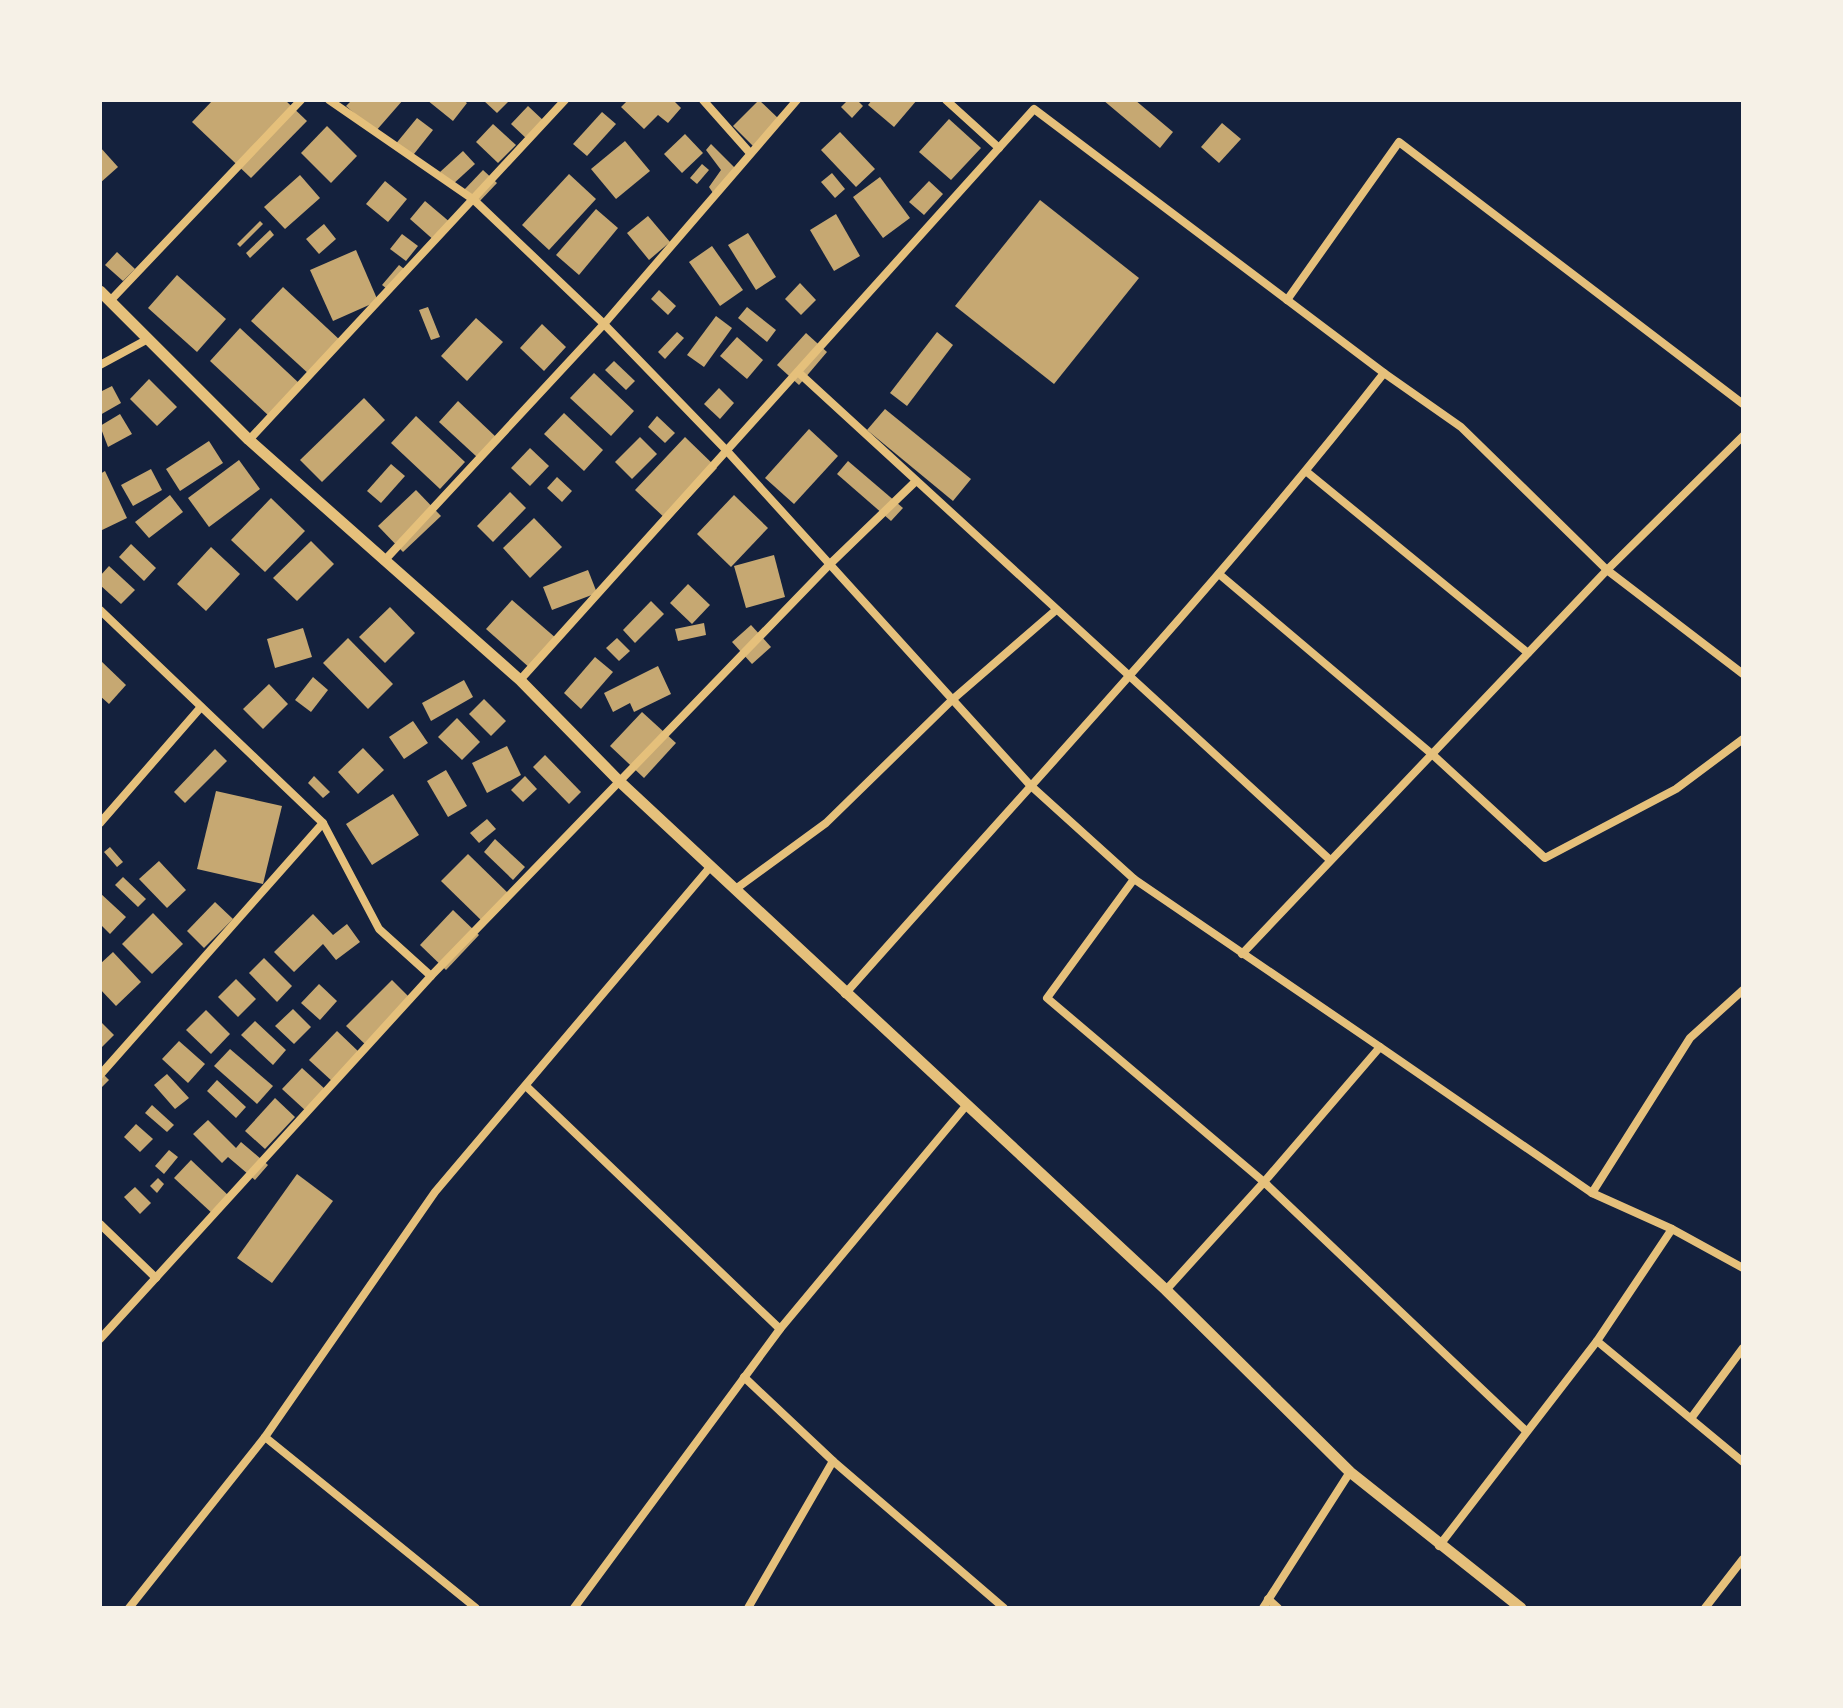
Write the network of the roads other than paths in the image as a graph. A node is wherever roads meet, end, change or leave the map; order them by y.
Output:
1 (301, 100) edge
2 (329, 100) edge
3 (565, 100) edge
4 (703, 100) edge
5 (797, 100) edge
6 (946, 100) edge
7 (999, 148) junction
8 (750, 153) junction
9 (474, 200) junction
10 (100, 291) edge
11 (1287, 300) junction
12 (110, 301) junction
13 (604, 324) junction
14 (148, 339) junction
15 (100, 365) edge
16 (798, 372) junction
17 (1384, 373) junction
18 (1743, 404) edge
19 (1743, 436) edge
20 (249, 440) junction
21 (727, 451) junction
22 (1307, 472) junction
23 (916, 481) junction
24 (384, 561) junction
25 (829, 565) junction
26 (1607, 570) junction
27 (1219, 574) junction
28 (100, 610) edge
29 (1056, 610) junction
30 (1528, 653) junction
31 (1743, 674) edge
32 (1129, 677) junction
33 (520, 680) junction
34 (952, 700) junction
35 (201, 707) junction
36 (1743, 739) edge
37 (1433, 755) junction
38 (619, 781) junction
39 (1030, 785) junction
40 (100, 823) edge
41 (323, 823) junction
42 (1329, 859) junction
43 (711, 866) junction
44 (1134, 879) junction
45 (737, 888) junction
46 (1242, 954) junction
47 (431, 976) junction
48 (1743, 990) edge
49 (845, 994) junction
50 (1380, 1047) junction
51 (100, 1075) edge
52 (526, 1086) junction
53 (965, 1107) junction
54 (1264, 1182) junction
55 (1592, 1193) junction
56 (100, 1224) edge
57 (1672, 1229) junction
58 (1743, 1268) edge
59 (156, 1278) junction
60 (1166, 1290) junction
61 (780, 1329) junction
62 (100, 1339) edge
63 (1597, 1341) junction
64 (1743, 1348) edge
65 (744, 1377) junction
66 (1692, 1417) junction
67 (1526, 1431) junction
68 (265, 1437) junction
69 (833, 1461) junction
70 (1743, 1462) edge
71 (1350, 1472) junction
72 (1439, 1546) junction
73 (1743, 1559) edge
74 (1268, 1599) junction
75 (129, 1608) edge
76 (476, 1608) edge
77 (574, 1608) edge
78 (748, 1608) edge
79 (1004, 1608) edge
80 (1263, 1608) edge
81 (1278, 1608) edge
82 (1521, 1608) edge
83 (1705, 1608) edge

1 - 12 street
2 - 9 street
3 - 9 street
4 - 8 street
5 - 8 street
6 - 7 street
7 - 11 street
7 - 16 street
8 - 13 street
9 - 13 street
9 - 20 street
10 - 12 street
11 - 17 street
11 - 18 street
12 - 14 street
13 - 21 street
13 - 24 street
14 - 15 street
14 - 20 street
16 - 21 street
16 - 23 street
17 - 22 street
17 - 26 street
19 - 26 street
20 - 24 street
21 - 25 street
21 - 33 street
22 - 27 street
22 - 30 street
23 - 25 street
23 - 29 street
24 - 33 street
25 - 34 street
25 - 38 street
26 - 30 street
26 - 31 street
27 - 32 street
27 - 37 street
28 - 35 street
29 - 32 street
29 - 34 street
30 - 37 street
32 - 39 street
32 - 42 street
33 - 38 street
34 - 39 street
34 - 45 street
35 - 40 street
35 - 41 street
36 - 37 street
37 - 42 street
38 - 43 street
38 - 47 street
39 - 44 street
39 - 49 street
41 - 47 street
41 - 51 street
42 - 46 street
43 - 45 street
43 - 52 street
44 - 46 street
44 - 54 street
45 - 49 street
46 - 50 street
47 - 59 street
48 - 55 street
49 - 53 street
50 - 54 street
50 - 55 street
52 - 61 street
52 - 68 street
53 - 60 street
53 - 61 street
54 - 60 street
54 - 67 street
55 - 57 street
56 - 59 street
57 - 58 street
57 - 63 street
59 - 62 street
60 - 71 street
61 - 65 street
63 - 66 street
63 - 67 street
64 - 66 street
65 - 69 street
65 - 77 street
66 - 70 street
67 - 72 street
68 - 75 street
68 - 76 street
69 - 78 street
69 - 79 street
71 - 72 street
71 - 74 street
72 - 82 street
73 - 83 street
74 - 80 street
74 - 81 street

